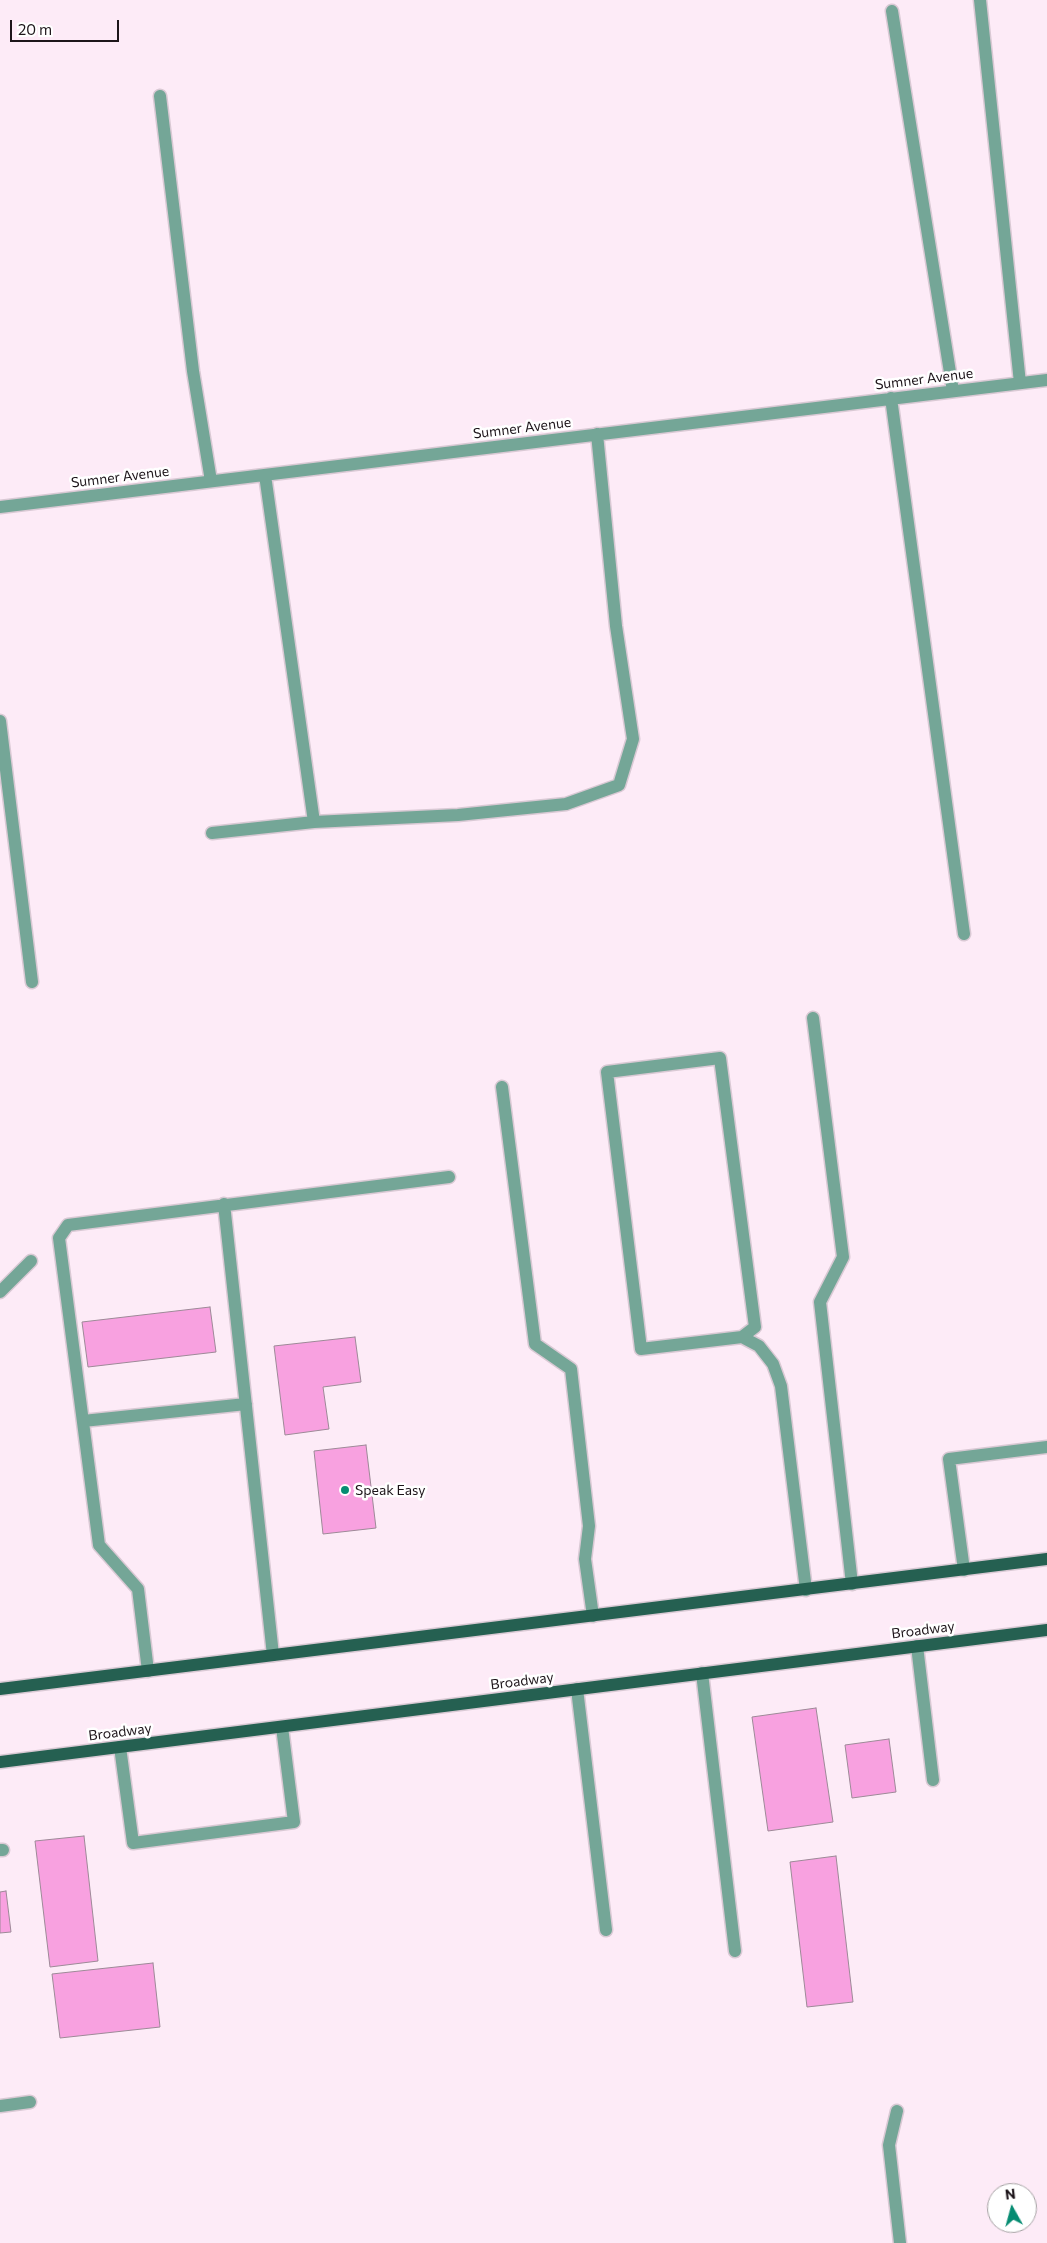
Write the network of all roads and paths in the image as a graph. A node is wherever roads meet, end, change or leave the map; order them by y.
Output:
1 (980, 0) edge
2 (892, 11) dead end
3 (160, 96) dead end
4 (1047, 380) edge
5 (1020, 383) junction
6 (953, 391) junction
7 (891, 398) junction
8 (597, 434) junction
9 (265, 475) junction
10 (211, 481) junction
11 (0, 507) edge
12 (0, 721) edge
13 (314, 822) junction
14 (212, 833) dead end
15 (964, 934) dead end
16 (32, 982) dead end
17 (814, 1018) dead end
18 (502, 1087) dead end
19 (449, 1177) dead end
20 (224, 1204) junction
21 (31, 1261) dead end
22 (0, 1292) edge
23 (742, 1337) junction
24 (246, 1404) junction
25 (83, 1421) junction
26 (1047, 1447) edge
27 (1047, 1560) edge
28 (964, 1570) junction
29 (852, 1584) junction
30 (806, 1590) junction
31 (593, 1616) junction
32 (1047, 1630) edge
33 (917, 1646) junction
34 (273, 1655) junction
35 (148, 1671) junction
36 (702, 1673) junction
37 (0, 1689) edge
38 (577, 1689) junction
39 (282, 1727) junction
40 (120, 1747) junction
41 (0, 1762) edge
42 (933, 1780) dead end
43 (606, 1930) dead end
44 (736, 1951) dead end
45 (30, 2102) dead end
46 (0, 2106) edge
47 (897, 2112) dead end
48 (900, 2243) edge

1 - 5 street
2 - 6 street
3 - 10 street
4 - 5 street, Sumner Avenue
5 - 6 street, Sumner Avenue
6 - 7 street, Sumner Avenue
7 - 8 street, Sumner Avenue
7 - 15 street
8 - 9 street, Sumner Avenue
8 - 13 street
9 - 10 street, Sumner Avenue
9 - 13 street
10 - 11 street, Sumner Avenue
12 - 16 street
13 - 14 street
17 - 29 street
18 - 31 street
19 - 20 street
20 - 24 street
20 - 25 street
21 - 22 street
23 - 23 street
23 - 30 street
24 - 25 street
24 - 34 street
25 - 35 street
26 - 28 street
27 - 28 main road
28 - 29 main road
29 - 30 main road
30 - 31 main road
31 - 34 main road
32 - 33 main road, Broadway
33 - 36 main road, Broadway
33 - 42 street
34 - 35 main road
35 - 37 main road
36 - 38 main road, Broadway
36 - 44 street
38 - 39 main road, Broadway
38 - 43 street
39 - 40 main road, Broadway
39 - 40 street
40 - 41 main road, Broadway
45 - 46 street
47 - 48 street

